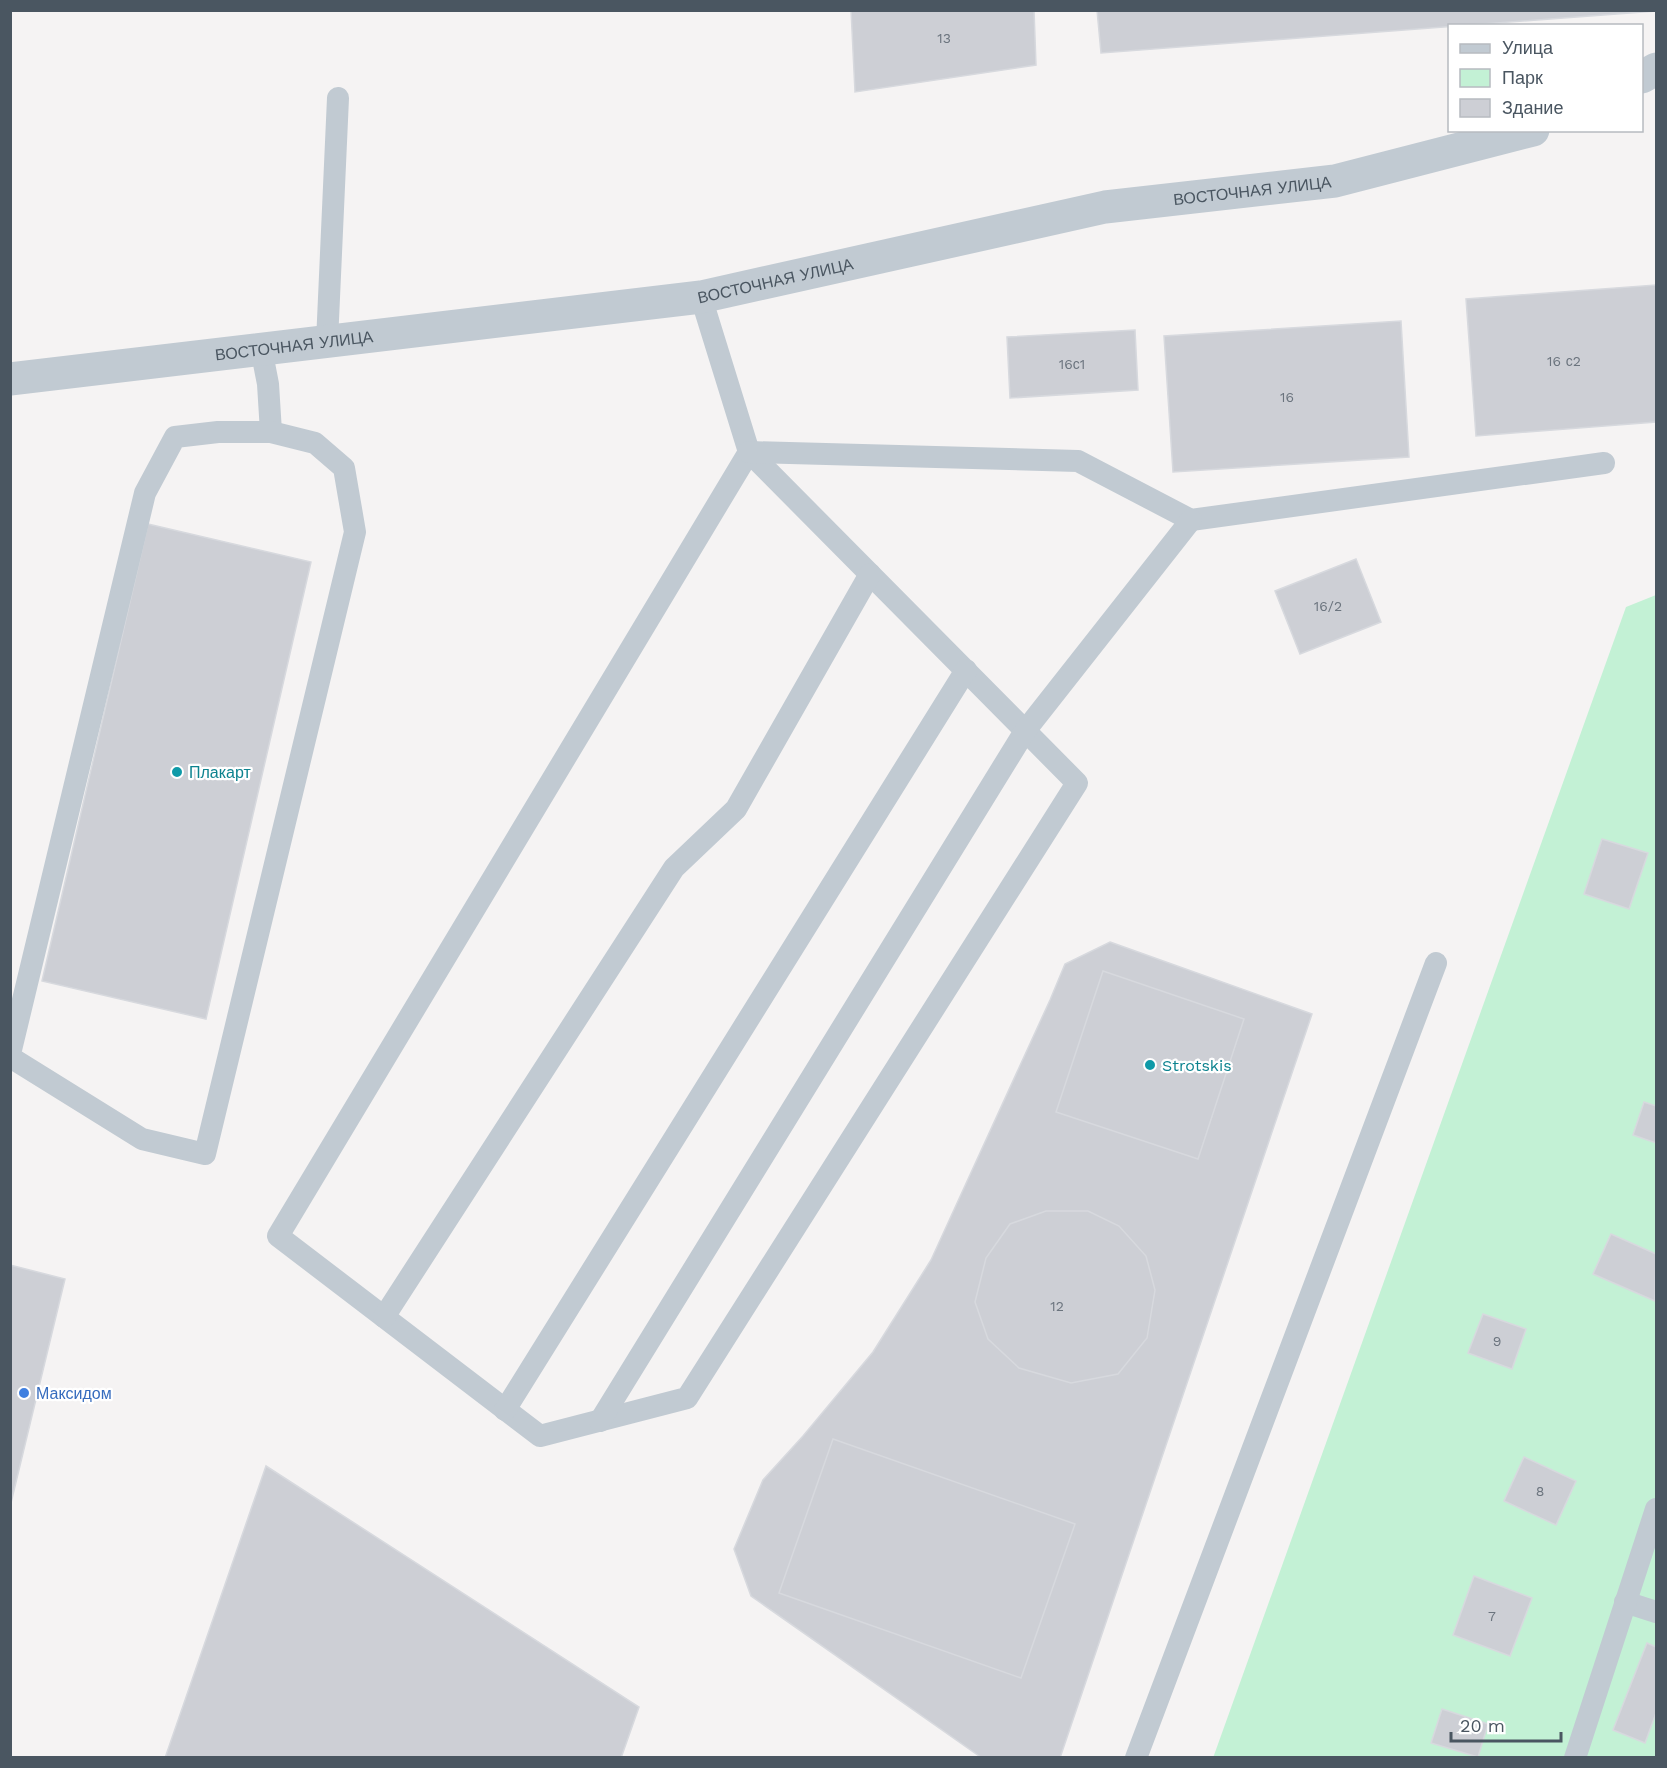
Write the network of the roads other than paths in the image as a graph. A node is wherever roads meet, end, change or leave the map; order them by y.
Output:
1 (338, 98) dead end
2 (1525, 132) edge
3 (701, 297) junction
4 (327, 342) junction
5 (261, 348) junction
6 (10, 379) edge
7 (271, 432) junction
8 (749, 452) junction
9 (1604, 463) dead end
10 (1191, 520) junction
11 (870, 574) junction
12 (966, 670) junction
13 (1025, 731) junction
14 (1436, 963) dead end
15 (10, 1055) edge
16 (384, 1317) junction
17 (506, 1410) junction
18 (600, 1421) junction
19 (1656, 1509) edge
20 (1625, 1602) junction
21 (1656, 1612) edge
22 (1136, 1758) edge
23 (1575, 1758) edge

1 - 4 lane
2 - 3 street, ВОСТОЧНАЯ УЛИЦА
3 - 4 street, ВОСТОЧНАЯ УЛИЦА
3 - 8 lane
4 - 5 street, ВОСТОЧНАЯ УЛИЦА
5 - 6 street, ВОСТОЧНАЯ УЛИЦА
5 - 7 lane
7 - 15 lane
7 - 15 lane
8 - 10 lane
8 - 11 lane
8 - 16 lane
9 - 10 lane
10 - 13 lane
11 - 12 lane
11 - 16 lane
12 - 13 lane
12 - 17 lane
13 - 18 lane
13 - 18 lane
14 - 22 lane
16 - 17 lane
17 - 18 lane
19 - 20 lane
20 - 21 lane
20 - 23 lane

